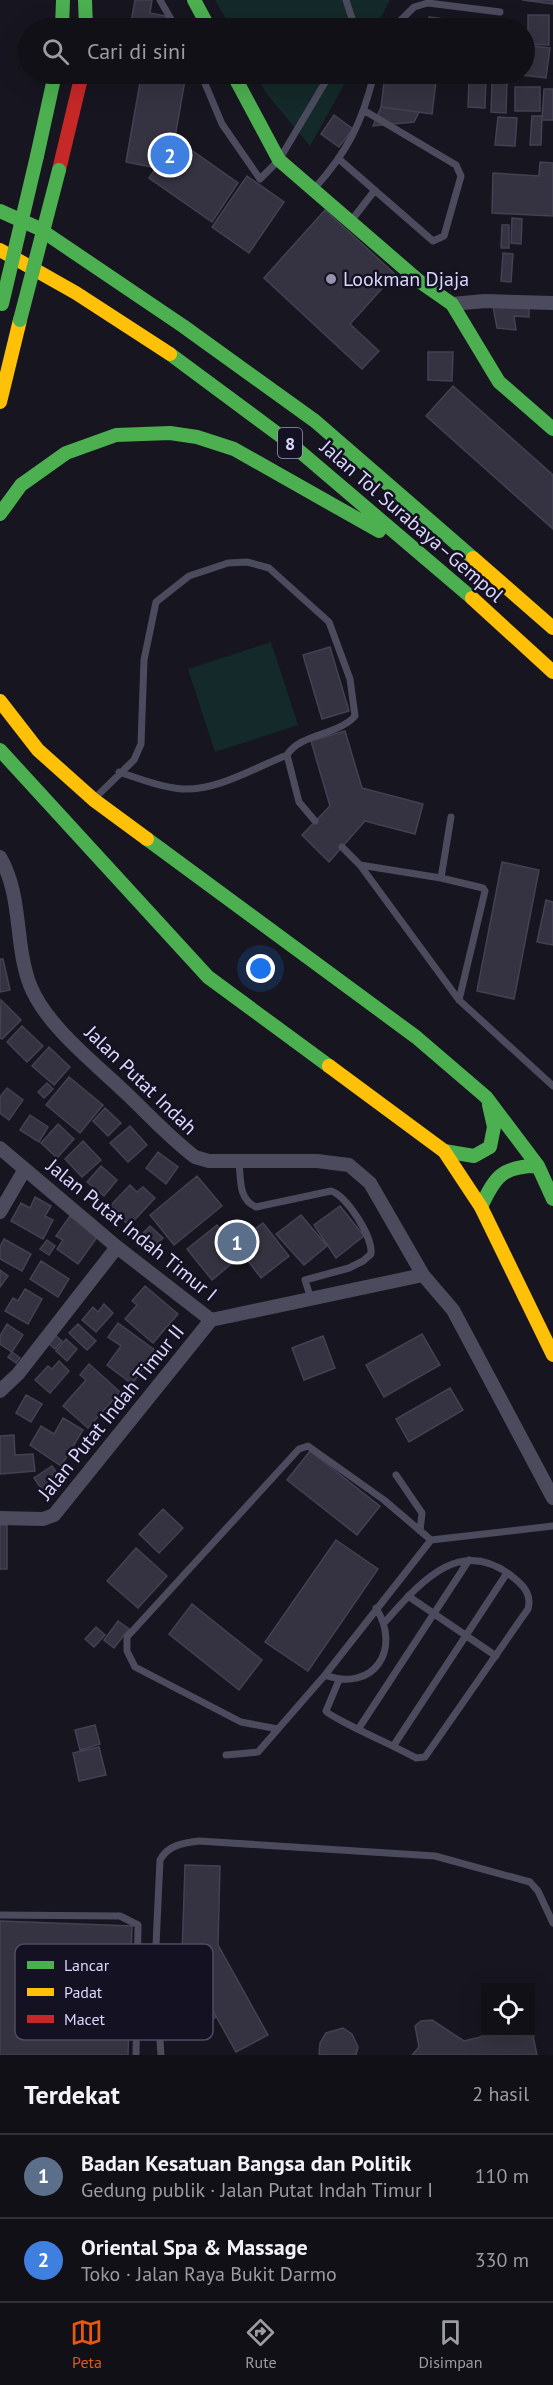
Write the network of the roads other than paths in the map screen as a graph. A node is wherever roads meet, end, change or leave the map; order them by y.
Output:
1 (63, 0) edge
2 (86, 0) edge
3 (160, 0) edge
4 (194, 0) edge
5 (346, 0) edge
6 (500, 12) dead end
7 (62, 18) edge
8 (86, 18) edge
9 (170, 18) edge
10 (204, 18) edge
11 (352, 18) edge
12 (403, 18) edge
13 (53, 84) edge
14 (79, 84) edge
15 (205, 84) edge
16 (238, 84) edge
17 (324, 84) edge
18 (372, 84) edge
19 (365, 111) junction
20 (279, 160) junction
21 (340, 160) junction
22 (314, 190) junction
23 (375, 190) junction
24 (0, 203) edge
25 (0, 211) edge
26 (350, 221) junction
27 (38, 228) junction
28 (0, 250) edge
29 (553, 303) edge
30 (452, 304) junction
31 (1, 307) edge
32 (0, 402) edge
33 (553, 429) edge
34 (0, 514) edge
35 (441, 567) junction
36 (553, 628) edge
37 (553, 672) edge
38 (0, 701) edge
39 (0, 750) edge
40 (286, 755) junction
41 (119, 772) junction
42 (94, 800) junction
43 (451, 817) dead end
44 (315, 821) dead end
45 (342, 847) dead end
46 (0, 856) edge
47 (360, 865) junction
48 (441, 878) junction
49 (459, 1000) junction
50 (553, 1086) edge
51 (486, 1097) junction
52 (0, 1148) edge
53 (444, 1151) junction
54 (239, 1161) junction
55 (539, 1166) junction
56 (25, 1169) junction
57 (553, 1178) edge
58 (553, 1199) edge
59 (481, 1207) junction
60 (0, 1212) edge
61 (117, 1247) junction
62 (423, 1275) junction
63 (310, 1299) junction
64 (211, 1320) junction
65 (553, 1355) edge
66 (0, 1391) edge
67 (396, 1475) dead end
68 (553, 1498) edge
69 (0, 1518) edge
70 (553, 1526) edge
71 (420, 1531) junction
72 (431, 1540) junction
73 (470, 1559) junction
74 (507, 1573) junction
75 (408, 1596) junction
76 (376, 1608) junction
77 (434, 1614) junction
78 (385, 1622) junction
79 (466, 1636) junction
80 (496, 1656) junction
81 (325, 1676) junction
82 (339, 1680) junction
83 (358, 1728) junction
84 (278, 1729) junction
85 (394, 1745) junction
86 (226, 1755) dead end
87 (0, 1915) edge
88 (553, 1923) edge
89 (138, 1944) edge
90 (156, 1944) edge
91 (136, 2040) edge
92 (160, 2040) edge
93 (136, 2055) edge
94 (161, 2055) edge

1 - 7 main road
2 - 8 main road
3 - 9 lane
4 - 10 main road
5 - 11 lane
6 - 12 lane
13 - 31 main road, bridge
14 - 32 main road, bridge
15 - 20 lane
16 - 20 main road
17 - 20 lane
18 - 19 lane
19 - 21 lane
19 - 23 lane
20 - 22 main road
21 - 22 lane
21 - 23 lane
22 - 26 main road
23 - 26 lane
24 - 27 main road
25 - 27 main road, Jalan Tol Surabaya–Gempol / 8
26 - 30 main road
27 - 36 main road, Jalan Tol Surabaya–Gempol / 8
28 - 35 main road, Jalan Tol Surabaya–Gempol / 8
29 - 30 street
30 - 33 main road
34 - 35 main road
35 - 37 main road, Jalan Tol Surabaya–Gempol / 8
38 - 42 main road
39 - 53 main road
40 - 41 lane
40 - 41 lane
40 - 44 lane
41 - 42 lane
42 - 51 main road
43 - 48 lane
45 - 47 lane
46 - 54 street, Jalan Putat Indah
47 - 48 lane
47 - 49 lane
48 - 49 lane
49 - 50 lane
51 - 53 main road
51 - 55 main road
52 - 56 street, Jalan Putat Indah Timur I
53 - 59 main road
54 - 62 street, Jalan Putat Indah
54 - 63 lane
55 - 57 lane
55 - 58 main road
55 - 59 main road
56 - 60 street
56 - 61 street, Jalan Putat Indah Timur I
59 - 65 main road
61 - 64 street, Jalan Putat Indah Timur I
61 - 66 street
62 - 63 street, Jalan Putat Indah Timur I
62 - 68 street, Jalan Putat Indah
63 - 64 street, Jalan Putat Indah Timur I
64 - 69 street, Jalan Putat Indah Timur II
67 - 71 lane
70 - 72 lane
71 - 72 lane
71 - 84 lane
72 - 76 lane
73 - 74 lane
73 - 75 lane
73 - 77 lane
74 - 79 lane
74 - 80 lane
75 - 77 lane
75 - 78 lane
76 - 78 lane
76 - 81 lane
77 - 79 lane
77 - 83 lane
78 - 82 lane
79 - 80 lane
79 - 85 lane
80 - 85 lane
81 - 82 lane
81 - 84 lane
82 - 83 lane
83 - 85 lane
84 - 86 lane
87 - 89 lane
88 - 90 lane
91 - 93 lane
92 - 94 lane

